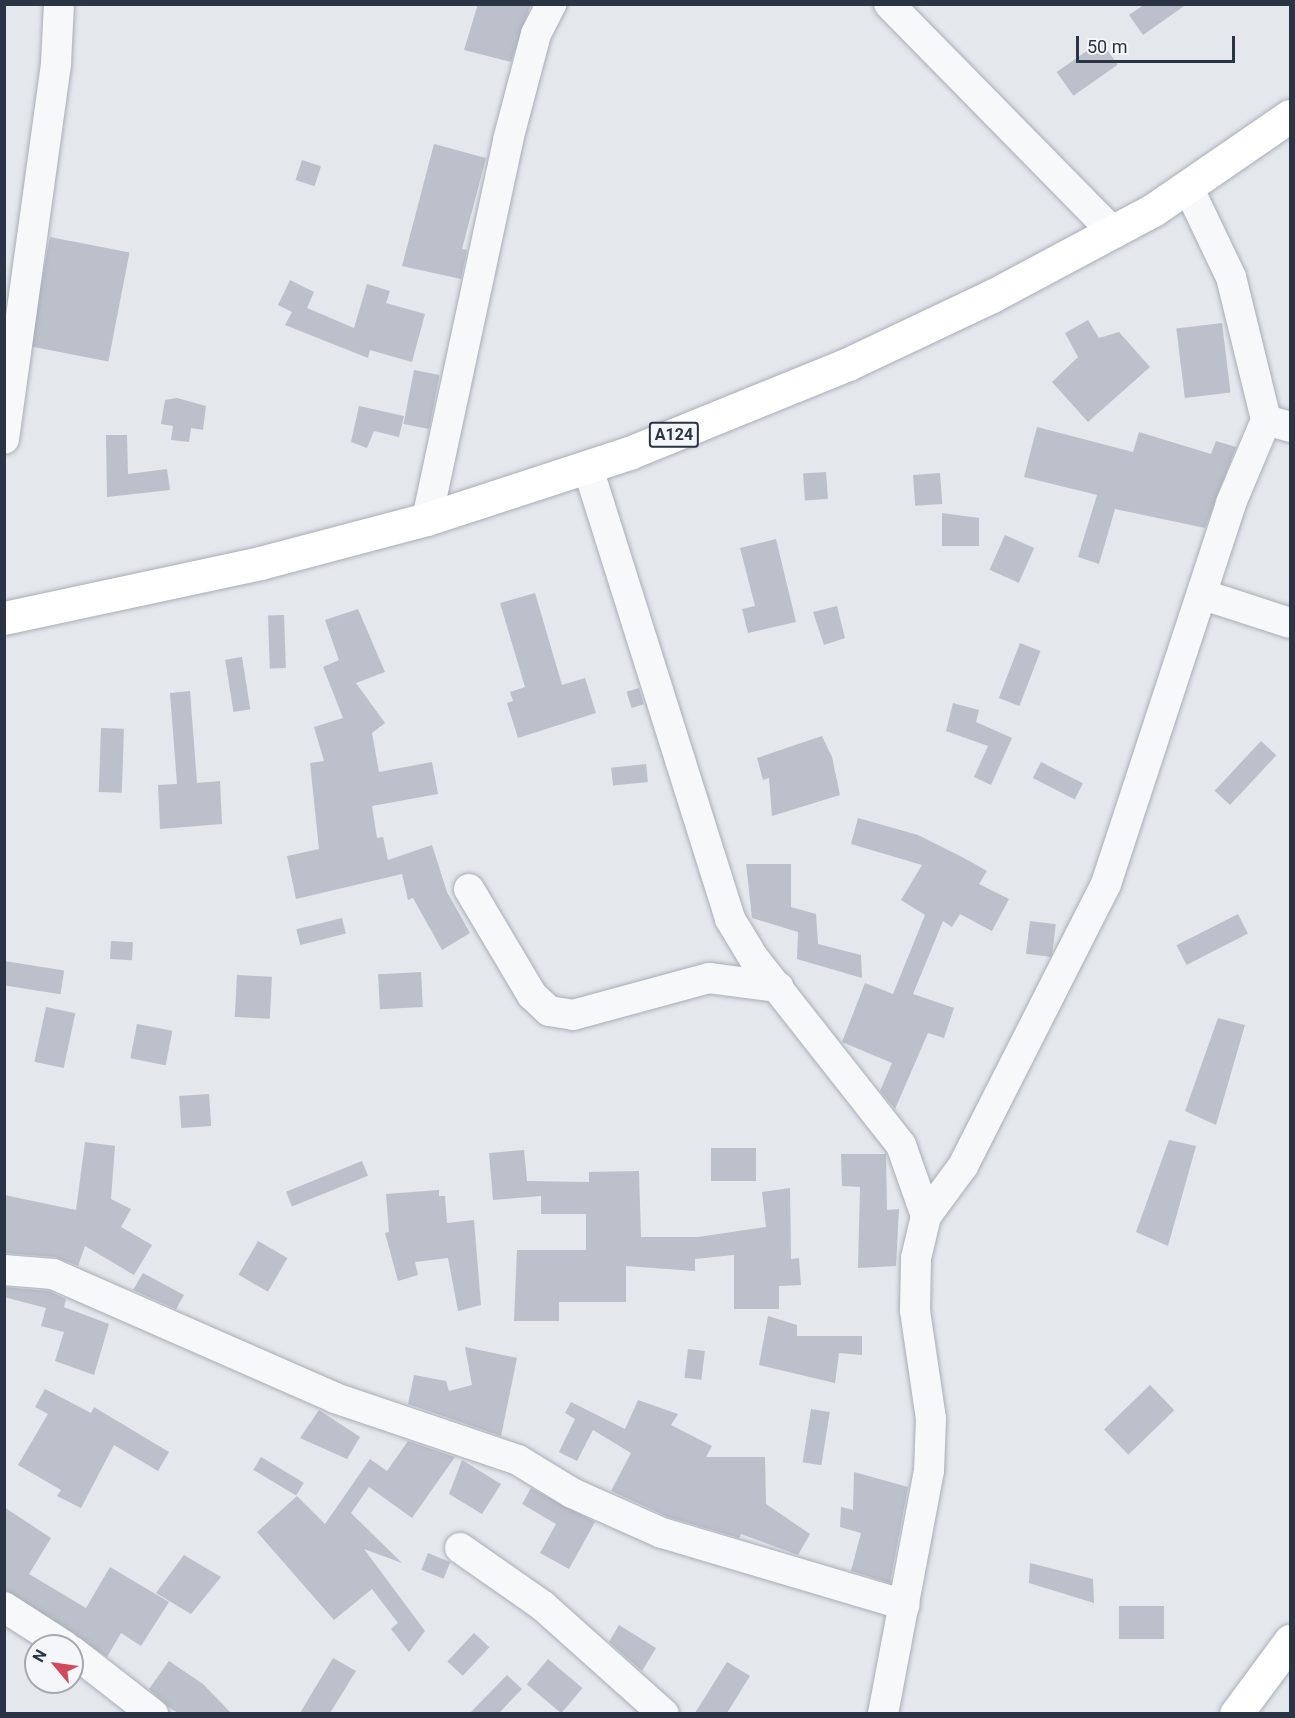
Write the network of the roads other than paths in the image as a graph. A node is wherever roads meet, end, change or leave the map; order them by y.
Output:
1 (59, 4) edge
2 (551, 4) edge
3 (889, 4) edge
4 (1290, 116) edge
5 (1188, 187) junction
6 (1114, 232) junction
7 (1278, 424) edge
8 (4, 439) edge
9 (588, 468) junction
10 (427, 519) junction
11 (1204, 595) junction
12 (4, 618) edge
13 (1290, 622) edge
14 (469, 889) dead end
15 (778, 987) junction
16 (926, 1216) junction
17 (4, 1270) edge
18 (460, 1548) dead end
19 (905, 1605) junction
20 (4, 1607) edge
21 (46, 1634) edge
22 (1290, 1641) edge
23 (84, 1659) edge
24 (153, 1713) edge
25 (664, 1713) edge
26 (883, 1713) edge
27 (1236, 1713) edge

1 - 8 street
2 - 10 street
3 - 6 street
4 - 5 main road, A124
5 - 6 main road, A124
5 - 7 street
6 - 9 main road, A124
7 - 11 street
9 - 10 main road, A124
9 - 15 street
10 - 12 main road, A124
11 - 13 street
11 - 16 street
14 - 15 street
15 - 16 street
16 - 19 street
17 - 19 street
18 - 25 street
19 - 26 street
20 - 21 street
22 - 27 main road
23 - 24 street

